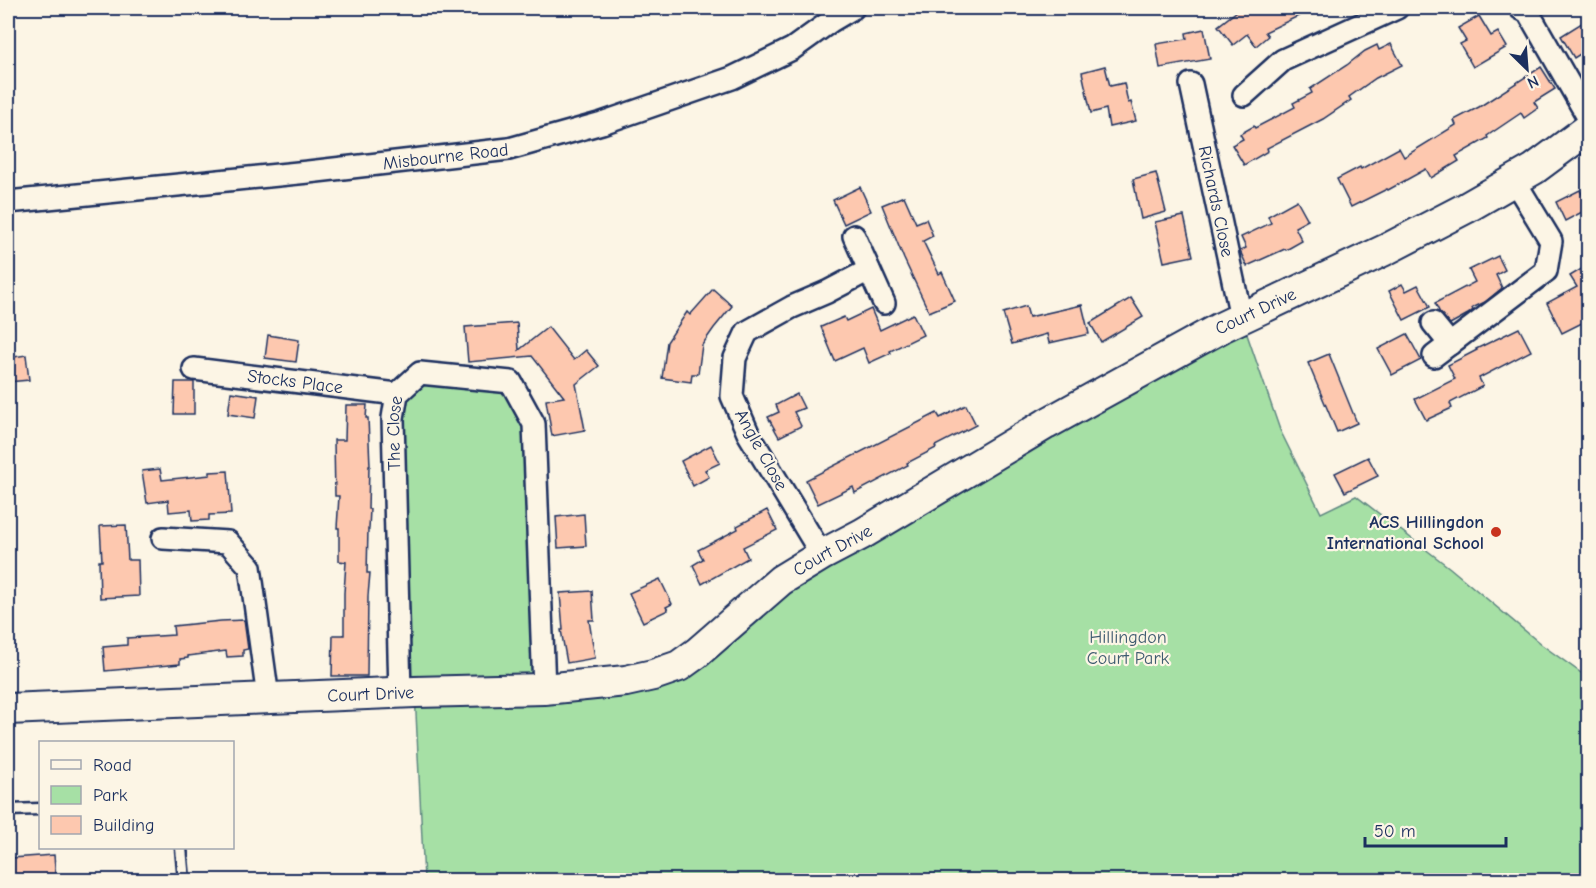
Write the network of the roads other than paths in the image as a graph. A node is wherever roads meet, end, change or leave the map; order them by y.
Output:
1 (853, 8) edge
2 (1397, 8) edge
3 (1528, 9) edge
4 (827, 14) edge
5 (1191, 84) dead end
6 (1244, 95) dead end
7 (1588, 117) edge
8 (1588, 129) edge
9 (1515, 180) junction
10 (8, 202) edge
11 (854, 236) dead end
12 (870, 270) junction
13 (884, 303) dead end
14 (1241, 317) junction
15 (1433, 323) dead end
16 (194, 369) dead end
17 (397, 394) junction
18 (163, 538) dead end
19 (822, 555) junction
20 (544, 689) junction
21 (400, 693) junction
22 (268, 698) junction
23 (8, 709) edge
24 (8, 810) edge
25 (39, 810) edge
26 (181, 849) edge
27 (184, 880) edge

1 - 4 street, Misbourne Road
2 - 6 street
3 - 7 street
4 - 10 street, Misbourne Road
5 - 14 street, Richards Close
8 - 9 street, Court Drive
9 - 14 street, Court Drive
9 - 15 street
11 - 12 street
12 - 13 street
12 - 19 street, Angle Close
14 - 19 street, Court Drive
16 - 17 street, Stocks Place
17 - 20 street, The Close
17 - 21 street, The Close
18 - 22 street
19 - 20 street, Court Drive
20 - 21 street, Court Drive
21 - 22 street, Court Drive
22 - 23 street, Court Drive
24 - 25 lane
26 - 27 lane

